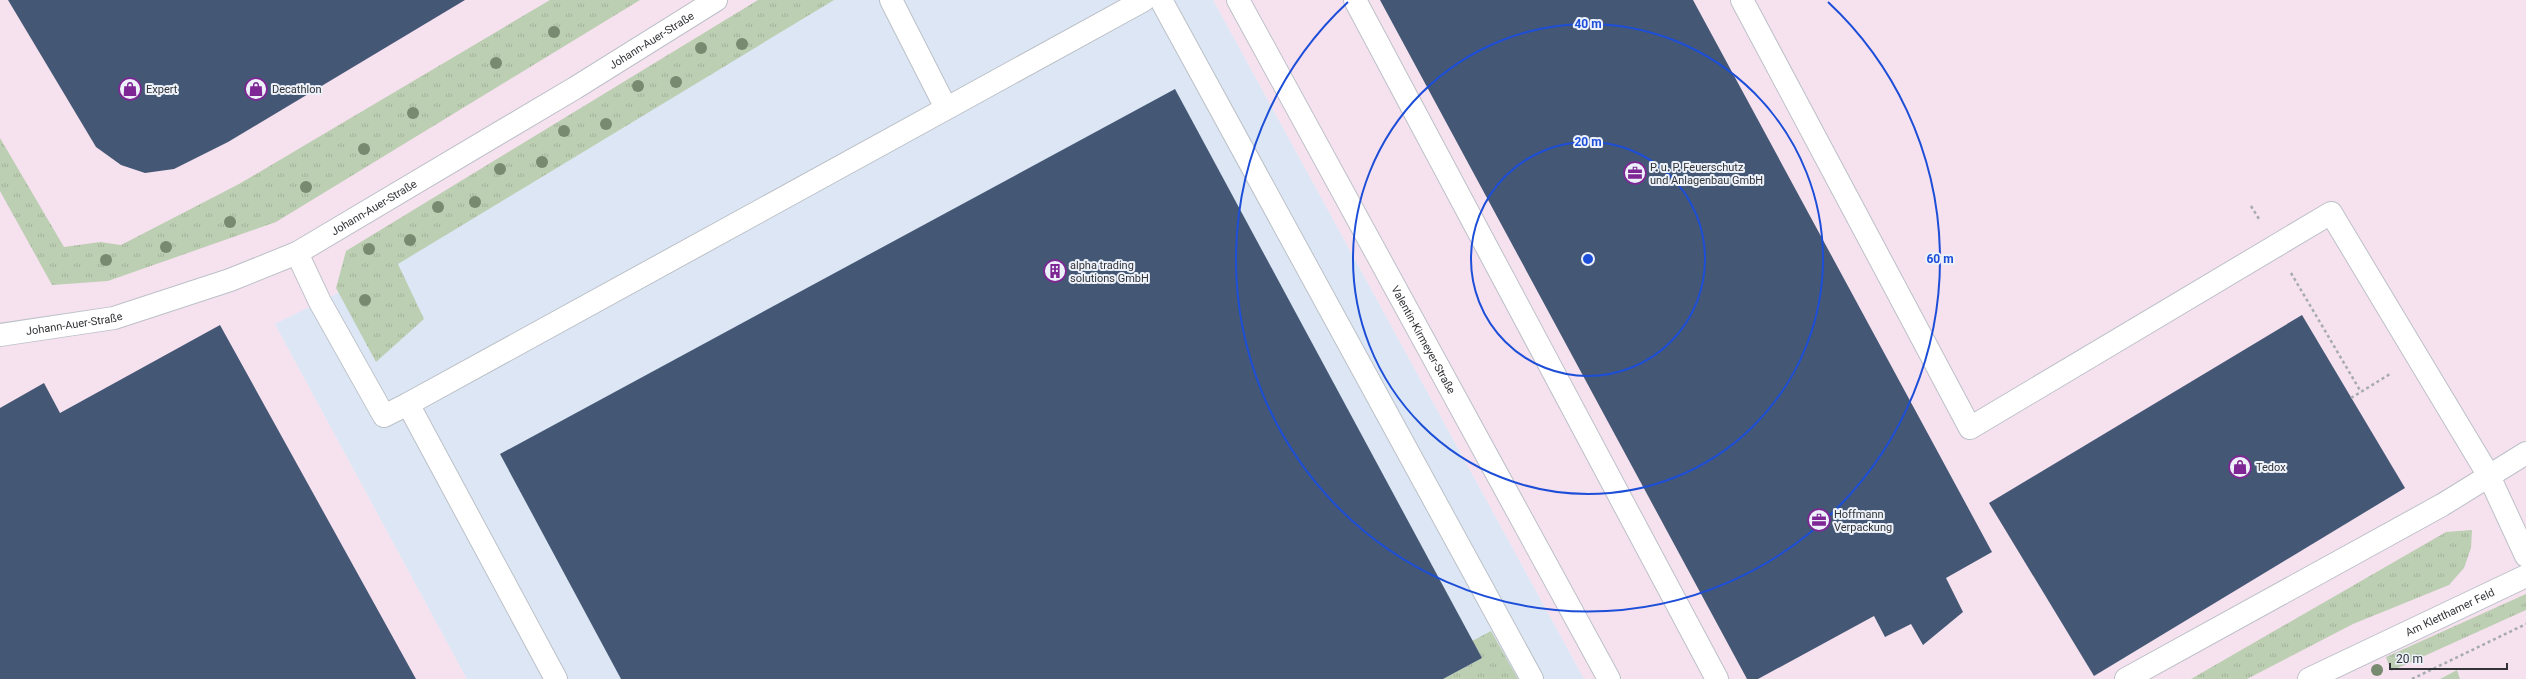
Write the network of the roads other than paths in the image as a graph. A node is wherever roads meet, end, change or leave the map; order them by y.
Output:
1 (716, 0) edge
2 (891, 0) edge
3 (1144, 0) edge
4 (1161, 0) edge
5 (1238, 0) edge
6 (1355, 0) edge
7 (1742, 0) edge
8 (946, 108) junction
9 (297, 253) junction
10 (0, 335) edge
11 (408, 404) junction
12 (2526, 453) edge
13 (2489, 476) junction
14 (2526, 556) edge
15 (2526, 576) edge
16 (556, 679) edge
17 (1532, 679) edge
18 (1609, 679) edge
19 (1717, 679) edge
20 (2126, 679) edge
21 (2309, 679) edge

1 - 9 street, Johann-Auer-Straße
2 - 8 street
3 - 8 street
4 - 17 street
5 - 18 street, Valentin-Kirmeyer-Straße
6 - 19 street
7 - 13 street
8 - 11 street
9 - 10 street, Johann-Auer-Straße
9 - 11 street
11 - 16 street
12 - 13 street
13 - 14 street
13 - 20 street
15 - 21 street, Am Kletthamer Feld

